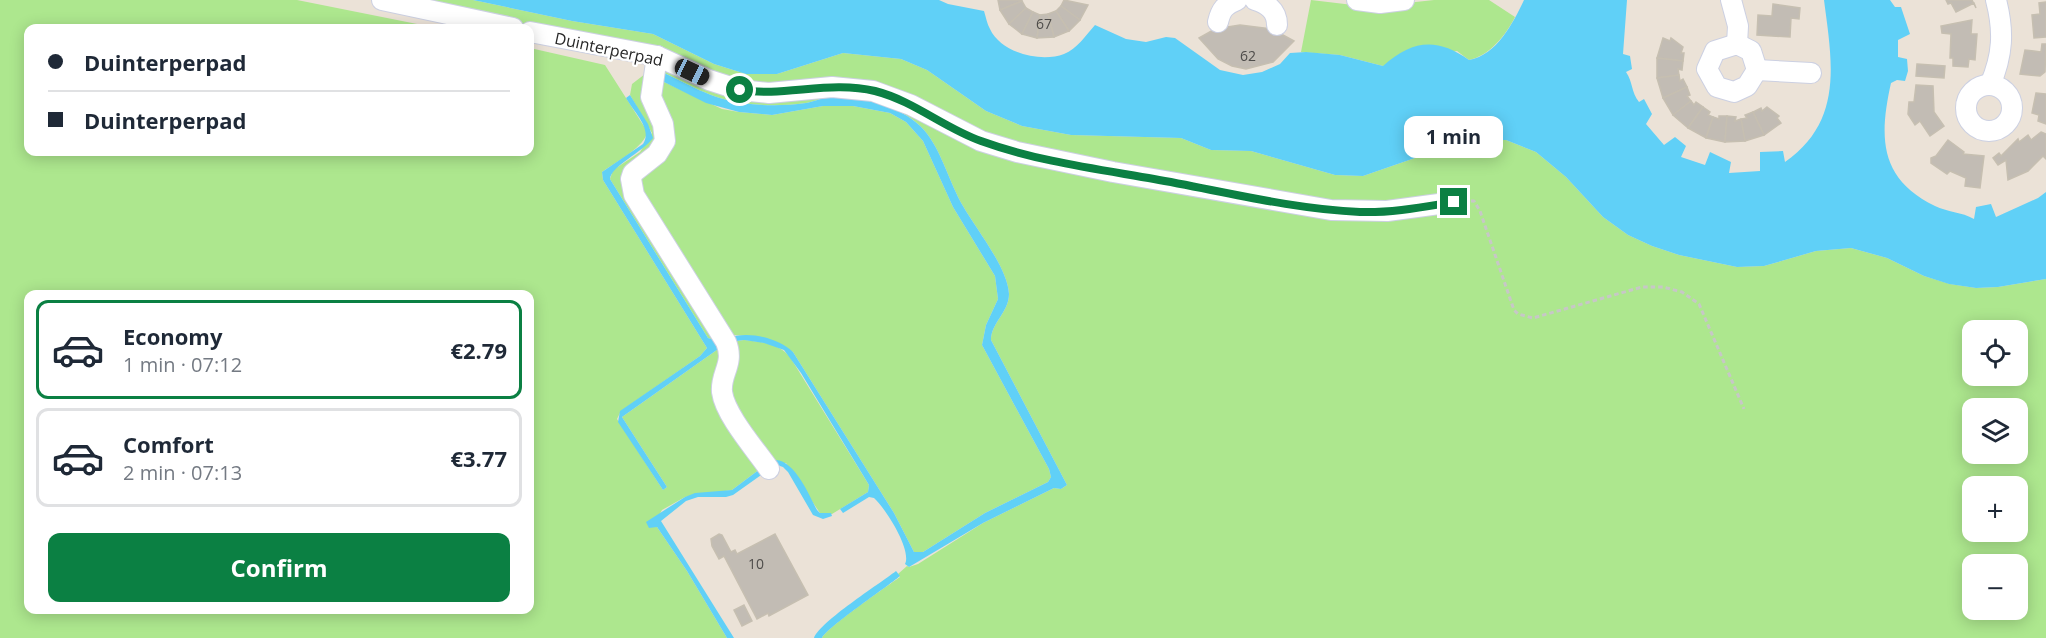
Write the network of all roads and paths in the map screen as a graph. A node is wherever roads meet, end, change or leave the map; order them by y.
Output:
1 (382, 0) edge
2 (1237, 0) edge
3 (1255, 0) edge
4 (1357, 0) edge
5 (1404, 0) edge
6 (1731, 0) edge
7 (1996, 0) edge
8 (1218, 22) dead end
9 (494, 24) edge
10 (1277, 25) dead end
11 (534, 33) edge
12 (1737, 44) junction
13 (657, 56) junction
14 (1757, 70) junction
15 (1811, 73) dead end
16 (1990, 85) dead end
17 (1454, 202) joint
18 (1744, 409) dead end
19 (770, 469) dead end

1 - 9 street
2 - 8 street
3 - 10 street
4 - 5 street
6 - 12 street
7 - 16 street
11 - 13 street, Duinterperpad
12 - 14 street
12 - 14 street
13 - 17 street, Duinterperpad
13 - 19 street
14 - 15 street
17 - 18 path

